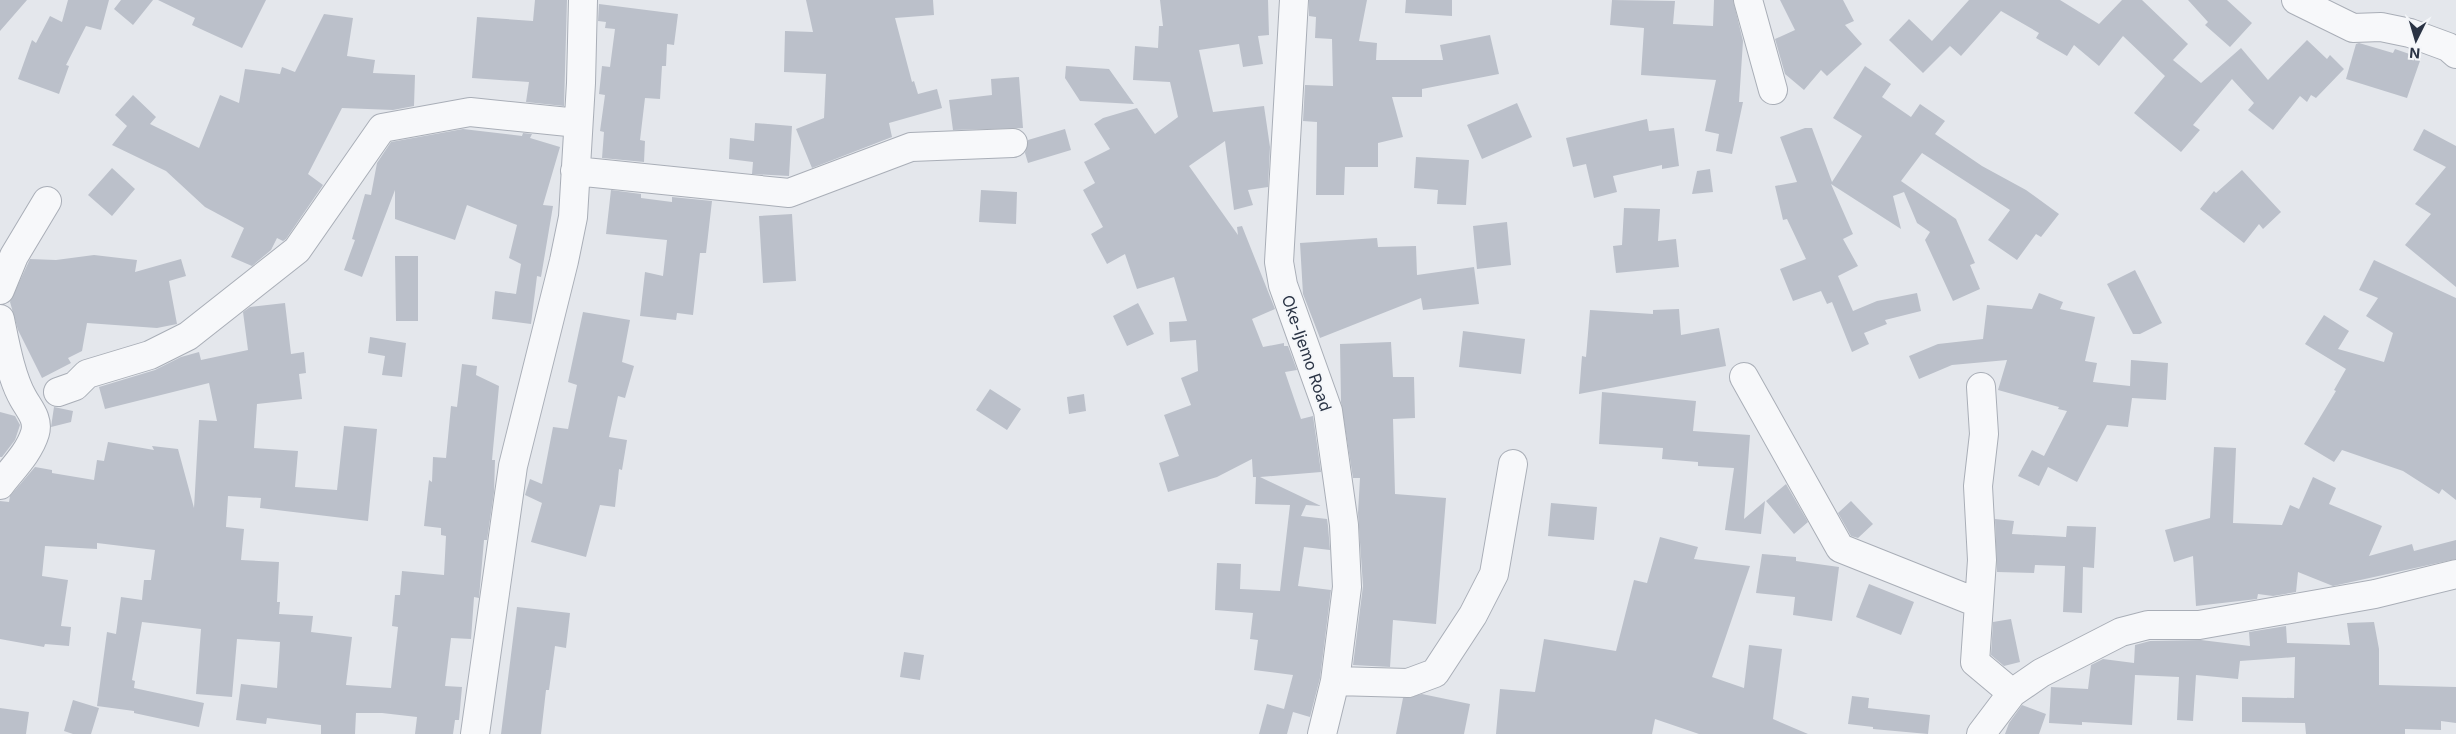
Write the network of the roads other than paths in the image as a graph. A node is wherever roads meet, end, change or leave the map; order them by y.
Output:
1 (584, 0) edge
2 (1294, 0) edge
3 (1748, 0) edge
4 (2296, 0) edge
5 (2456, 54) edge
6 (1773, 90) dead end
7 (578, 123) junction
8 (1013, 143) dead end
9 (575, 171) junction
10 (47, 202) dead end
11 (0, 290) edge
12 (0, 319) edge
13 (1744, 377) dead end
14 (1981, 387) dead end
15 (58, 392) dead end
16 (1513, 464) dead end
17 (0, 485) edge
18 (2456, 574) edge
19 (1978, 603) junction
20 (1335, 681) junction
21 (2012, 693) junction
22 (475, 734) edge
23 (1322, 734) edge
24 (1980, 734) edge

1 - 7 street
2 - 20 street, Oke-Ijemo Road
3 - 6 street
4 - 5 street
7 - 9 street
7 - 15 street
8 - 9 street
9 - 22 street
10 - 11 street
12 - 17 street
13 - 19 street
14 - 19 street
16 - 20 street
18 - 21 street
19 - 21 street
20 - 23 street, Oke-Ijemo Road
21 - 24 street

